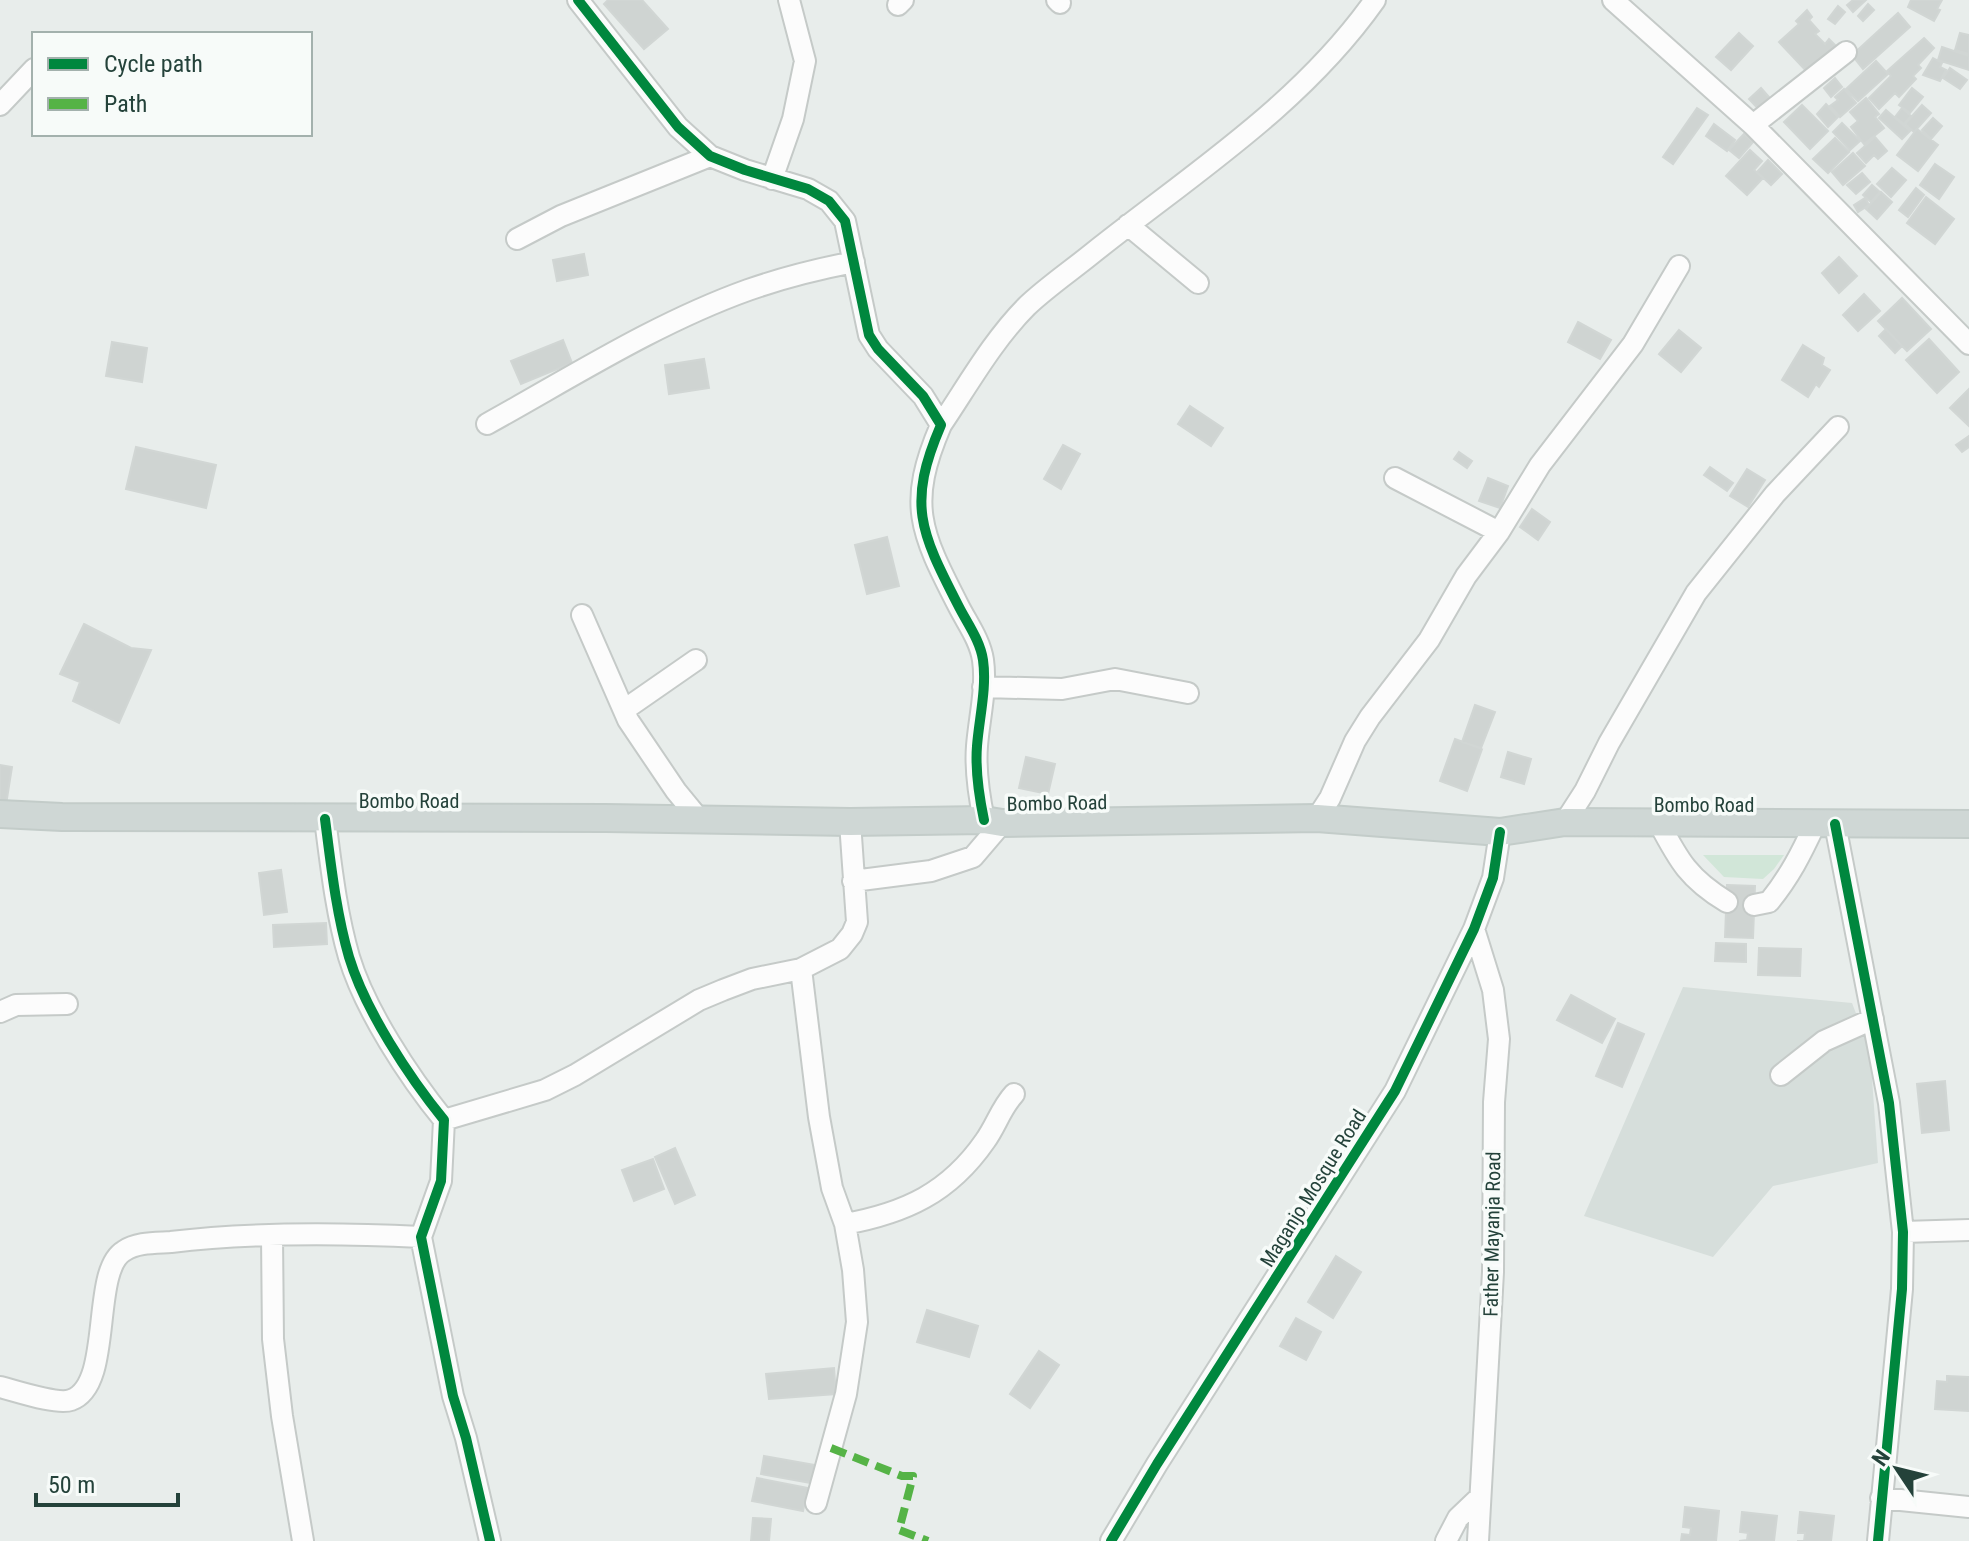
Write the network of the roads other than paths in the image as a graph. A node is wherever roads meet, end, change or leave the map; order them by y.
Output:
1 (578, 0) edge
2 (789, 0) edge
3 (1375, 0) edge
4 (1613, 0) edge
5 (1846, 52) dead end
6 (32, 71) edge
7 (0, 105) edge
8 (1753, 125) junction
9 (710, 156) junction
10 (772, 179) junction
11 (1128, 225) junction
12 (517, 239) dead end
13 (854, 262) junction
14 (1679, 266) dead end
15 (1198, 283) dead end
16 (1969, 344) edge
17 (487, 424) dead end
18 (941, 425) junction
19 (1838, 427) dead end
20 (1395, 478) dead end
21 (1499, 532) junction
22 (582, 615) dead end
23 (696, 660) dead end
24 (983, 687) junction
25 (1188, 693) dead end
26 (624, 710) junction
27 (0, 814) edge
28 (1317, 818) junction
29 (325, 819) junction
30 (699, 819) junction
31 (993, 821) junction
32 (850, 822) junction
33 (1565, 822) junction
34 (1659, 823) junction
35 (1825, 824) junction
36 (1969, 824) edge
37 (1500, 832) junction
38 (853, 881) junction
39 (1727, 902) dead end
40 (1754, 905) dead end
41 (1474, 929) junction
42 (801, 969) junction
43 (67, 1004) dead end
44 (0, 1012) edge
45 (1873, 1019) junction
46 (1781, 1075) dead end
47 (1014, 1094) dead end
48 (444, 1120) junction
49 (845, 1224) junction
50 (1969, 1230) edge
51 (1903, 1232) junction
52 (272, 1236) junction
53 (421, 1237) junction
54 (0, 1387) edge
55 (1479, 1498) junction
56 (1881, 1498) junction
57 (816, 1503) dead end
58 (1969, 1507) edge
59 (303, 1541) edge
60 (490, 1541) edge
61 (1111, 1541) edge
62 (1446, 1541) edge
63 (1478, 1541) edge
64 (1878, 1541) edge

1 - 9 street
2 - 10 street
3 - 11 street
4 - 8 street
5 - 8 street
6 - 7 street
8 - 16 street
9 - 10 street
9 - 12 street
10 - 13 street
11 - 15 street
11 - 18 street
13 - 17 street
13 - 18 street
14 - 21 street
18 - 24 street
19 - 33 street
20 - 21 street
21 - 28 street
22 - 26 street
23 - 26 street
24 - 25 street
24 - 31 street
26 - 30 street
27 - 29 main road, Bombo Road
28 - 31 main road, Bombo Road
28 - 37 main road, Bombo Road
29 - 30 main road, Bombo Road
29 - 48 street
30 - 32 main road, Bombo Road
31 - 32 main road, Bombo Road
31 - 38 street
32 - 38 street
33 - 34 main road, Bombo Road
33 - 37 main road, Bombo Road
34 - 35 main road, Bombo Road
34 - 39 street
35 - 36 main road, Bombo Road
35 - 40 street
35 - 45 street
37 - 41 street, Maganjo Mosque Road
38 - 42 street
41 - 55 street, Father Mayanja Road
41 - 61 street, Maganjo Mosque Road
42 - 48 street
42 - 49 street
43 - 44 street
45 - 46 street
45 - 51 street
47 - 49 street
48 - 53 street
49 - 57 street
50 - 51 street
51 - 56 street
52 - 53 street
52 - 54 street
52 - 59 street
53 - 60 street
55 - 62 street
55 - 63 street, Father Mayanja Road
56 - 58 street
56 - 64 street

